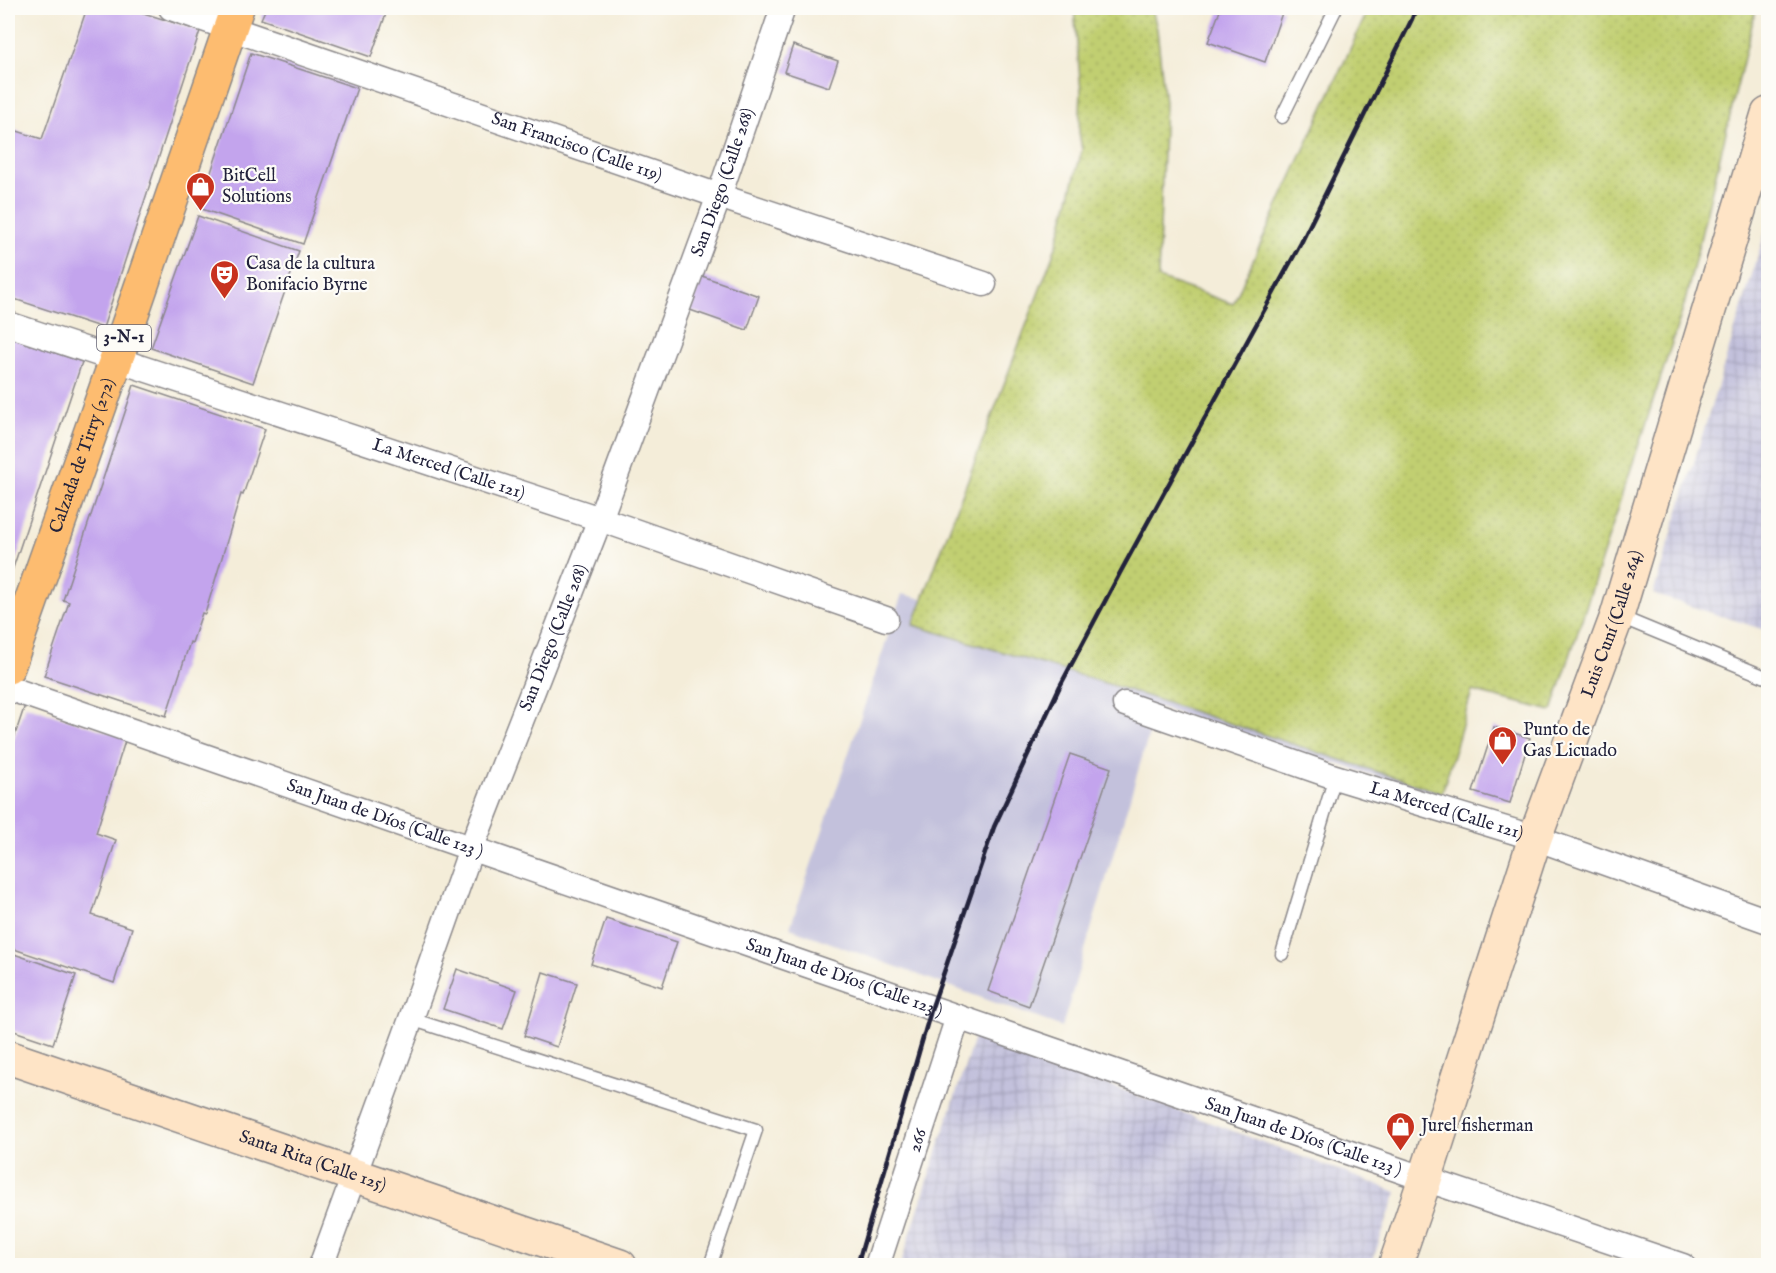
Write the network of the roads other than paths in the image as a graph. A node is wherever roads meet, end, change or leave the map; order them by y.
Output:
1 (171, 8) edge
2 (783, 8) edge
3 (1336, 8) edge
4 (234, 18) edge
5 (1768, 114) edge
6 (1282, 117) dead end
7 (719, 196) junction
8 (984, 284) dead end
9 (8, 324) edge
10 (116, 360) junction
11 (600, 519) junction
12 (1617, 616) junction
13 (886, 619) dead end
14 (8, 667) edge
15 (1768, 678) edge
16 (8, 688) edge
17 (1125, 704) dead end
18 (1335, 777) junction
19 (1535, 838) junction
20 (471, 849) junction
21 (1768, 921) edge
22 (1282, 954) dead end
23 (958, 1017) junction
24 (411, 1019) junction
25 (8, 1057) edge
26 (353, 1174) junction
27 (1425, 1179) junction
28 (321, 1266) edge
29 (620, 1266) edge
30 (710, 1266) edge
31 (878, 1266) edge
32 (1395, 1266) edge
33 (1683, 1266) edge

1 - 4 street, San Francisco (Calle 119)
2 - 7 street, San Diego (Calle 268)
3 - 6 lane
4 - 7 street, San Francisco (Calle 119)
4 - 10 main road, Calzada de Tirry (272) / 3-N-1
5 - 12 street, Luis Cuní (Calle 264)
7 - 8 street, San Francisco (Calle 119)
7 - 11 street, San Diego (Calle 268)
9 - 10 street, La Merced (Calle 121)
10 - 11 street, La Merced (Calle 121)
10 - 14 main road, Calzada de Tirry (272) / 3-N-1
11 - 13 street, La Merced (Calle 121)
11 - 20 street, San Diego (Calle 268)
12 - 15 lane
12 - 19 street, Luis Cuní (Calle 264)
16 - 20 street, San Juan de Díos (Calle 123 )
17 - 18 street, La Merced (Calle 121)
18 - 19 street, La Merced (Calle 121)
18 - 22 lane
19 - 21 street, La Merced (Calle 121)
19 - 27 street, Luis Cuní (Calle 264)
20 - 23 street, San Juan de Díos (Calle 123 )
20 - 24 street, San Diego (Calle 268)
23 - 27 street, San Juan de Díos (Calle 123 )
23 - 31 street, 266
24 - 26 street, San Diego (Calle 268)
24 - 30 lane
25 - 26 street, Santa Rita (Calle 125)
26 - 28 street, San Diego (Calle 268)
26 - 29 street, Santa Rita (Calle 125)
27 - 32 street, Luis Cuní (Calle 264)
27 - 33 street, San Juan de Díos (Calle 123 )

